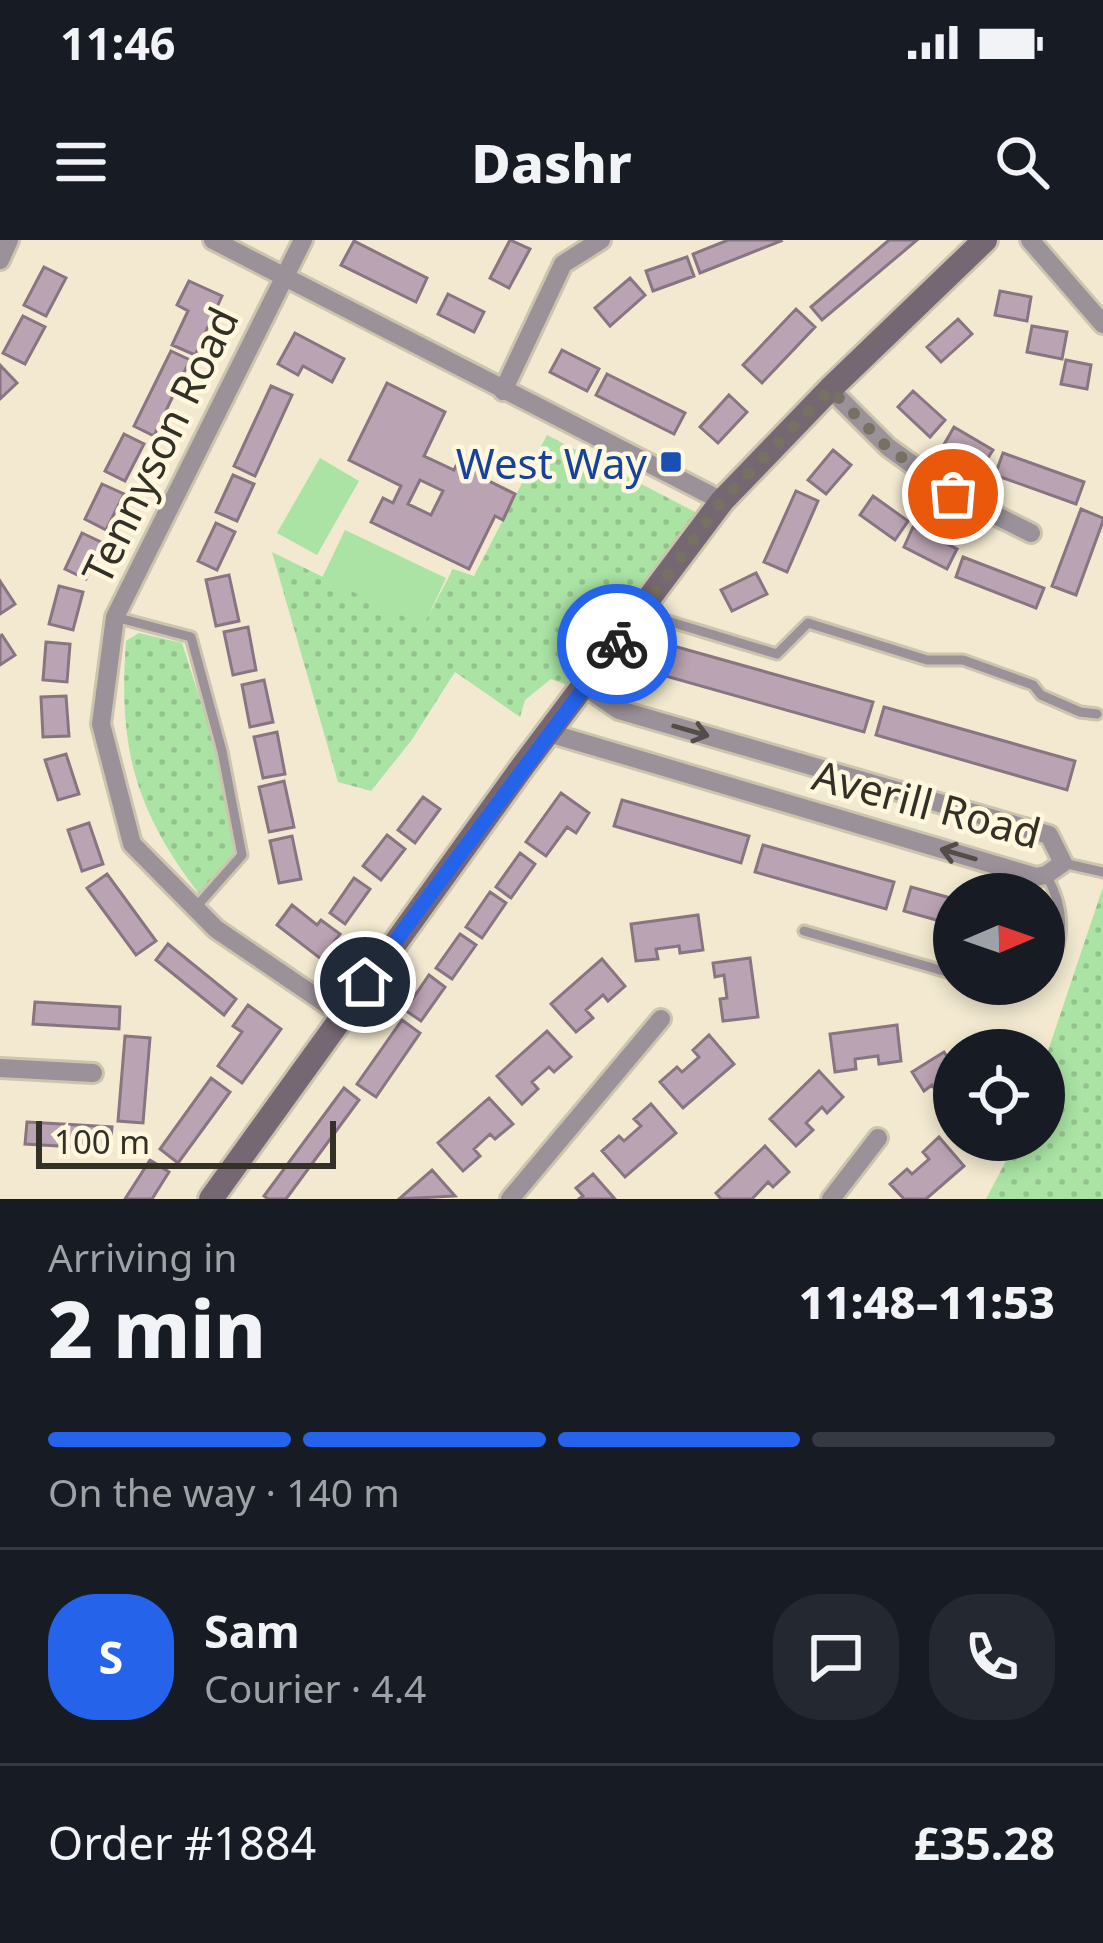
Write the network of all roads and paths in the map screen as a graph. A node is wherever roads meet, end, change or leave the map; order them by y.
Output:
1 (9, 240) edge
2 (213, 240) edge
3 (303, 240) edge
4 (601, 240) edge
5 (985, 240) edge
6 (1030, 240) edge
7 (0, 260) edge
8 (282, 276) junction
9 (1103, 324) edge
10 (830, 389) junction
11 (503, 391) junction
12 (722, 501) junction
13 (1030, 533) dead end
14 (641, 613) junction
15 (115, 617) junction
16 (584, 686) junction
17 (1097, 714) dead end
18 (549, 733) junction
19 (1054, 869) junction
20 (1103, 872) edge
21 (1054, 873) edge
22 (194, 910) junction
23 (804, 932) dead end
24 (933, 968) edge
25 (341, 1015) junction
26 (661, 1019) dead end
27 (0, 1068) edge
28 (93, 1073) dead end
29 (878, 1138) dead end
30 (211, 1199) edge
31 (510, 1199) edge
32 (831, 1199) edge

1 - 7 street
2 - 8 street
3 - 8 street, Tennyson Road
4 - 11 street
5 - 10 street
6 - 9 street
8 - 11 street
8 - 15 street, Tennyson Road
10 - 12 street
10 - 13 street
11 - 12 street
12 - 14 street
14 - 16 street
14 - 17 lane
15 - 22 street, Tennyson Road
15 - 22 lane, Tennyson Road
16 - 18 street
16 -> 19 street, Averill Road
19 -> 18 street, Averill Road
18 - 25 street
19 - 20 lane
19 - 21 lane
22 - 25 street, Tennyson Road
23 - 24 lane
25 - 30 street
26 - 31 street
27 - 28 street
29 - 32 street

